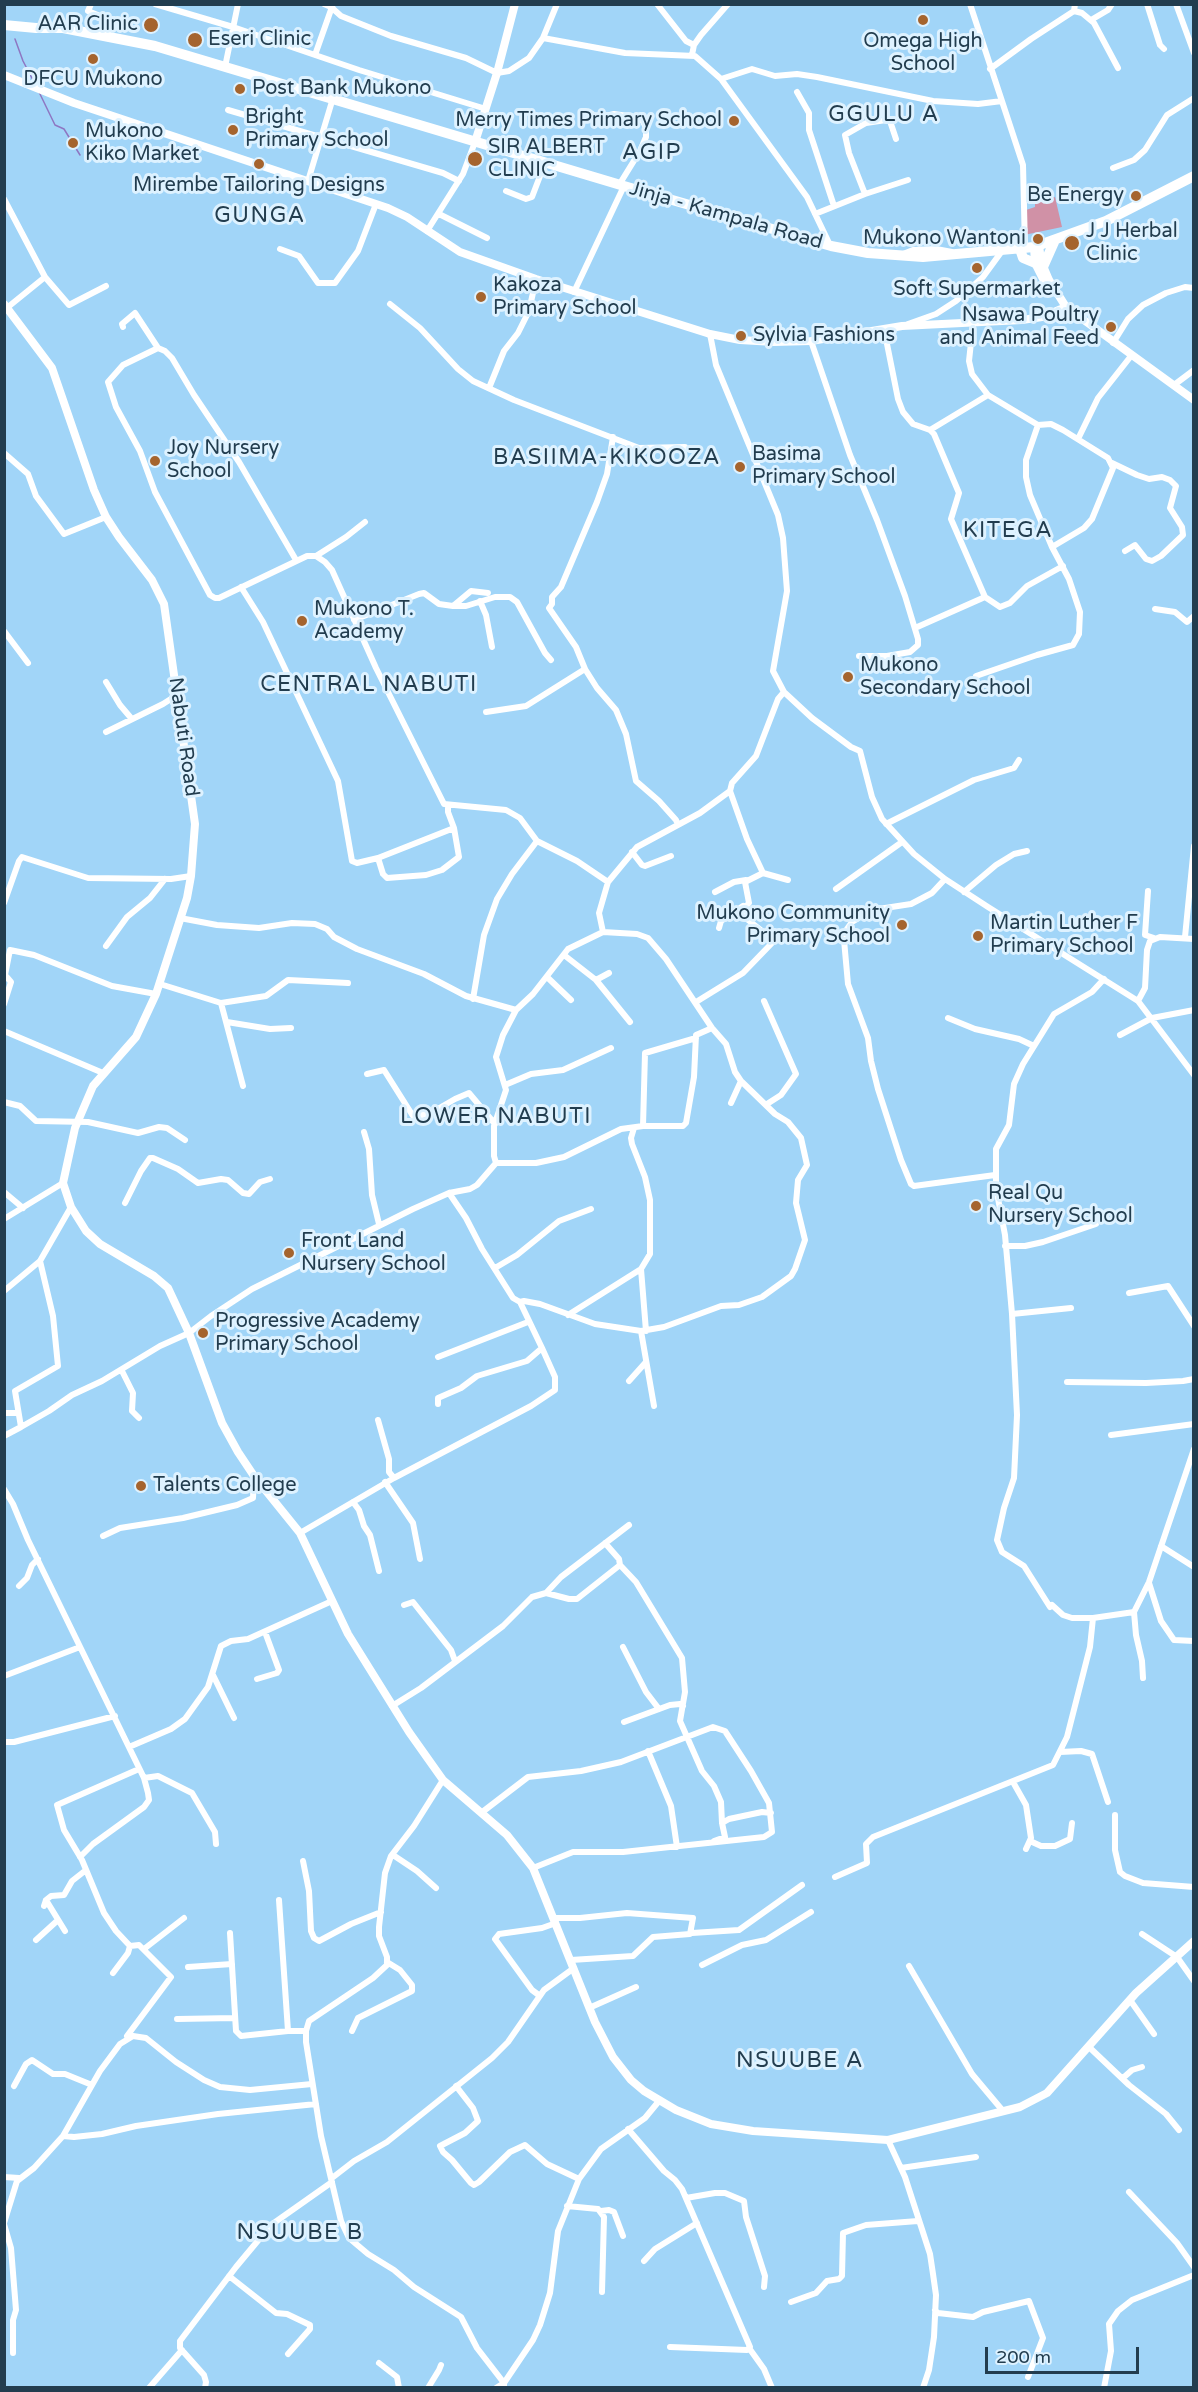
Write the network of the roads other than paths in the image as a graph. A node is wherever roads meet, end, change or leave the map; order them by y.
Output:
1 (91, 4) edge
2 (155, 4) edge
3 (238, 4) edge
4 (324, 4) edge
5 (515, 4) edge
6 (557, 4) edge
7 (657, 4) edge
8 (728, 4) edge
9 (970, 4) edge
10 (1112, 4) edge
11 (1147, 4) edge
12 (1176, 4) edge
13 (332, 6) edge
14 (1074, 8) edge
15 (1091, 20) junction
16 (6, 26) edge
17 (232, 27) junction
18 (98, 34) junction
19 (543, 38) junction
20 (694, 45) junction
21 (1164, 50) dead end
22 (1194, 53) edge
23 (315, 55) junction
24 (692, 55) junction
25 (225, 67) junction
26 (1118, 68) dead end
27 (990, 69) junction
28 (497, 73) junction
29 (4, 75) edge
30 (721, 79) junction
31 (797, 92) dead end
32 (1194, 98) edge
33 (333, 99) junction
34 (1002, 101) junction
35 (486, 109) junction
36 (228, 110) dead end
37 (589, 112) dead end
38 (321, 138) junction
39 (896, 139) dead end
40 (475, 142) junction
41 (545, 163) junction
42 (1113, 168) dead end
43 (1194, 176) edge
44 (908, 180) dead end
45 (308, 181) junction
46 (459, 181) junction
47 (622, 186) junction
48 (506, 191) dead end
49 (865, 194) junction
50 (4, 200) edge
51 (376, 204) junction
52 (834, 206) junction
53 (439, 214) junction
54 (815, 214) junction
55 (427, 231) junction
56 (487, 238) dead end
57 (1055, 240) junction
58 (831, 246) junction
59 (1030, 247) junction
60 (280, 249) dead end
61 (1002, 251) junction
62 (1039, 265) junction
63 (45, 277) junction
64 (536, 279) junction
65 (106, 286) dead end
66 (1194, 288) edge
67 (574, 292) junction
68 (390, 304) dead end
69 (6, 306) edge
70 (1067, 309) junction
71 (973, 324) junction
72 (902, 326) junction
73 (123, 327) dead end
74 (884, 328) junction
75 (710, 334) junction
76 (811, 341) junction
77 (1113, 343) junction
78 (158, 348) junction
79 (1131, 356) junction
80 (1194, 369) edge
81 (1174, 385) junction
82 (489, 388) junction
83 (988, 394) junction
84 (1194, 400) edge
85 (1038, 425) junction
86 (930, 430) junction
87 (613, 437) junction
88 (1078, 439) junction
89 (685, 447) dead end
90 (4, 453) edge
91 (1112, 463) junction
92 (106, 517) junction
93 (365, 522) dead end
94 (1052, 547) junction
95 (1125, 551) dead end
96 (316, 556) junction
97 (296, 560) junction
98 (1063, 566) junction
99 (241, 587) junction
100 (488, 593) dead end
101 (985, 597) junction
102 (480, 601) junction
103 (453, 606) junction
104 (1155, 609) dead end
105 (1194, 616) edge
106 (354, 620) junction
107 (915, 628) junction
108 (4, 631) edge
109 (492, 647) dead end
110 (859, 656) dead end
111 (551, 660) dead end
112 (28, 663) dead end
113 (585, 669) junction
114 (976, 676) dead end
115 (106, 681) dead end
116 (784, 692) junction
117 (177, 694) junction
118 (486, 712) dead end
119 (131, 718) junction
120 (106, 732) dead end
121 (1019, 760) dead end
122 (730, 791) junction
123 (448, 806) junction
124 (886, 824) junction
125 (678, 825) junction
126 (454, 828) junction
127 (537, 841) junction
128 (902, 842) junction
129 (1194, 846) edge
130 (1027, 851) dead end
131 (632, 852) junction
132 (671, 856) dead end
133 (378, 858) junction
134 (763, 873) junction
135 (191, 876) junction
136 (165, 879) junction
137 (945, 879) junction
138 (746, 880) junction
139 (788, 880) dead end
140 (608, 882) junction
141 (836, 889) dead end
142 (1148, 891) dead end
143 (715, 892) dead end
144 (964, 892) junction
145 (4, 903) edge
146 (749, 903) junction
147 (180, 918) junction
148 (719, 928) dead end
149 (603, 932) junction
150 (1185, 937) junction
151 (1154, 938) junction
152 (1194, 939) edge
153 (106, 946) dead end
154 (564, 955) junction
155 (609, 973) dead end
156 (5, 975) edge
157 (547, 977) junction
158 (1104, 979) junction
159 (596, 980) junction
160 (348, 983) dead end
161 (160, 984) junction
162 (156, 993) junction
163 (473, 999) junction
164 (571, 1000) dead end
165 (764, 1001) dead end
166 (1138, 1001) junction
167 (696, 1002) junction
168 (221, 1003) junction
169 (4, 1004) edge
170 (516, 1010) junction
171 (1194, 1010) edge
172 (948, 1018) dead end
173 (1152, 1018) junction
174 (227, 1022) junction
175 (630, 1023) dead end
176 (291, 1028) dead end
177 (712, 1028) junction
178 (4, 1031) edge
179 (1120, 1035) dead end
180 (696, 1038) junction
181 (1034, 1046) junction
182 (611, 1048) dead end
183 (103, 1073) junction
184 (367, 1074) dead end
185 (1194, 1075) edge
186 (741, 1082) junction
187 (505, 1085) junction
188 (243, 1086) dead end
189 (4, 1102) edge
190 (731, 1103) dead end
191 (767, 1104) junction
192 (78, 1122) junction
193 (495, 1124) junction
194 (643, 1126) junction
195 (634, 1128) junction
196 (364, 1132) dead end
197 (185, 1140) dead end
198 (496, 1163) junction
199 (995, 1175) junction
200 (270, 1179) dead end
201 (63, 1183) junction
202 (4, 1192) edge
203 (449, 1193) junction
204 (125, 1203) dead end
205 (71, 1207) junction
206 (22, 1208) junction
207 (591, 1209) dead end
208 (4, 1219) edge
209 (379, 1224) junction
210 (1095, 1224) dead end
211 (1005, 1246) junction
212 (40, 1261) junction
213 (495, 1268) junction
214 (641, 1269) junction
215 (4, 1291) edge
216 (1129, 1293) dead end
217 (520, 1302) junction
218 (1071, 1308) dead end
219 (1012, 1314) junction
220 (568, 1315) junction
221 (528, 1322) junction
222 (1194, 1326) edge
223 (644, 1331) junction
224 (189, 1333) junction
225 (542, 1348) junction
226 (438, 1357) dead end
227 (646, 1362) junction
228 (122, 1371) junction
229 (1194, 1379) edge
230 (629, 1381) dead end
231 (1068, 1382) dead end
232 (438, 1404) dead end
233 (654, 1406) dead end
234 (4, 1413) edge
235 (18, 1413) junction
236 (139, 1418) dead end
237 (378, 1420) dead end
238 (1194, 1424) edge
239 (21, 1427) junction
240 (4, 1436) edge
241 (1111, 1436) dead end
242 (1193, 1450) edge
243 (254, 1476) junction
244 (394, 1478) junction
245 (385, 1482) junction
246 (4, 1490) edge
247 (353, 1502) junction
248 (629, 1525) dead end
249 (300, 1533) junction
250 (103, 1536) dead end
251 (605, 1543) junction
252 (1161, 1546) junction
253 (38, 1559) junction
254 (420, 1559) dead end
255 (620, 1565) junction
256 (1194, 1567) edge
257 (379, 1571) dead end
258 (1149, 1581) junction
259 (19, 1586) dead end
260 (546, 1593) junction
261 (332, 1602) junction
262 (404, 1605) dead end
263 (1134, 1612) junction
264 (1093, 1618) junction
265 (265, 1632) junction
266 (1194, 1641) edge
267 (80, 1647) junction
268 (623, 1647) dead end
269 (455, 1661) junction
270 (213, 1675) junction
271 (4, 1676) edge
272 (1143, 1678) dead end
273 (257, 1679) dead end
274 (392, 1706) junction
275 (683, 1707) junction
276 (659, 1709) junction
277 (115, 1716) junction
278 (234, 1718) dead end
279 (624, 1722) dead end
280 (685, 1737) junction
281 (4, 1742) edge
282 (129, 1747) junction
283 (648, 1751) junction
284 (1060, 1752) junction
285 (139, 1769) junction
286 (144, 1778) junction
287 (443, 1780) junction
288 (1012, 1782) junction
289 (1108, 1802) dead end
290 (771, 1813) junction
291 (481, 1814) junction
292 (1115, 1815) dead end
293 (722, 1823) junction
294 (1072, 1823) dead end
295 (1030, 1841) junction
296 (216, 1844) dead end
297 (702, 1844) junction
298 (677, 1847) junction
299 (1026, 1849) dead end
300 (393, 1855) junction
301 (80, 1857) junction
302 (303, 1861) dead end
303 (533, 1868) junction
304 (86, 1870) junction
305 (835, 1877) dead end
306 (802, 1885) dead end
307 (436, 1887) dead end
308 (1194, 1887) edge
309 (279, 1900) dead end
310 (381, 1912) junction
311 (812, 1912) dead end
312 (184, 1918) dead end
313 (58, 1920) junction
314 (555, 1920) junction
315 (65, 1931) dead end
316 (230, 1933) dead end
317 (692, 1933) junction
318 (1142, 1934) dead end
319 (36, 1940) dead end
320 (1194, 1941) edge
321 (130, 1946) junction
322 (144, 1949) junction
323 (1177, 1957) junction
324 (387, 1962) junction
325 (232, 1964) junction
326 (572, 1964) junction
327 (702, 1965) dead end
328 (909, 1966) dead end
329 (188, 1967) dead end
330 (112, 1973) dead end
331 (1194, 1981) edge
332 (636, 1987) dead end
333 (540, 1996) junction
334 (1130, 2000) junction
335 (589, 2008) junction
336 (236, 2018) junction
337 (177, 2019) dead end
338 (288, 2031) junction
339 (306, 2031) junction
340 (352, 2031) dead end
341 (1154, 2034) dead end
342 (126, 2039) junction
343 (1089, 2047) junction
344 (1142, 2067) dead end
345 (1124, 2078) junction
346 (312, 2084) junction
347 (92, 2085) junction
348 (14, 2086) dead end
349 (456, 2086) junction
350 (660, 2101) junction
351 (316, 2104) junction
352 (1003, 2111) junction
353 (628, 2129) junction
354 (1179, 2130) dead end
355 (63, 2136) junction
356 (888, 2140) junction
357 (976, 2157) dead end
358 (901, 2168) junction
359 (4, 2177) edge
360 (19, 2178) junction
361 (579, 2179) junction
362 (332, 2180) junction
363 (1129, 2192) dead end
364 (686, 2199) junction
365 (567, 2206) junction
366 (601, 2211) junction
367 (918, 2221) junction
368 (697, 2223) junction
369 (4, 2224) edge
370 (623, 2235) dead end
371 (644, 2261) dead end
372 (1194, 2267) edge
373 (1194, 2275) edge
374 (229, 2276) junction
375 (764, 2287) dead end
376 (602, 2292) dead end
377 (791, 2301) dead end
378 (935, 2310) junction
379 (669, 2347) dead end
380 (749, 2348) junction
381 (182, 2350) junction
382 (13, 2353) dead end
383 (288, 2354) dead end
384 (379, 2363) dead end
385 (441, 2365) dead end
386 (1028, 2377) dead end
387 (504, 2385) edge
388 (149, 2388) edge
389 (205, 2388) edge
390 (399, 2388) edge
391 (428, 2388) edge
392 (496, 2388) edge
393 (772, 2388) edge
394 (923, 2388) edge
395 (1104, 2388) edge

1 - 18 street
2 - 17 street
3 - 17 street
4 - 13 street
5 - 28 street
6 - 19 street
7 - 20 street
8 - 20 street
9 - 27 street
10 - 15 street
11 - 21 street
12 - 22 street
13 - 23 street
13 - 28 street
14 - 15 street
14 - 27 street
15 - 26 street
16 - 18 highway, Jinja - Kampala Road
17 - 23 street
17 - 25 street
18 - 25 highway, Jinja - Kampala Road
19 - 24 street
19 - 28 street
20 - 24 street
23 - 35 street
24 - 30 street
25 - 33 highway, Jinja - Kampala Road
27 - 34 street
28 - 35 street
29 - 45 street
30 - 34 street
30 - 54 street
31 - 52 street
32 - 42 street
33 - 38 street
33 - 40 highway, Jinja - Kampala Road
34 - 59 street
35 - 40 street
36 - 38 street
37 - 47 street
38 - 45 street
38 - 46 street
39 - 49 street
40 - 41 highway, Jinja - Kampala Road
40 - 46 street
41 - 47 highway, Jinja - Kampala Road
41 - 48 street
43 - 57 highway, Jinja - Kampala Road
44 - 49 street
45 - 51 street
46 - 53 street
47 - 58 highway, Jinja - Kampala Road
47 - 67 street
49 - 52 street
50 - 63 street
51 - 55 street
51 - 60 street
52 - 54 street
53 - 55 street
53 - 56 street
54 - 58 street
55 - 64 street
57 - 59 highway, Jinja - Kampala Road
57 - 62 highway
58 - 61 highway, Jinja - Kampala Road
59 - 61 highway, Jinja - Kampala Road
59 - 62 street
59 - 62 highway
61 - 72 street
62 - 70 street
63 - 65 street
63 - 69 street
64 - 67 street
64 - 82 street
66 - 77 street
67 - 75 street
68 - 82 street
69 - 92 street, Nabuti Road
70 - 71 street
70 - 77 street
71 - 72 street
71 - 83 street
72 - 74 street
73 - 78 street
74 - 76 street
74 - 86 street
75 - 76 street
75 - 116 street
76 - 107 street
77 - 79 street
78 - 97 street
78 - 99 street
79 - 81 street
79 - 88 street
80 - 81 street
81 - 84 street
82 - 87 street
83 - 85 street
83 - 86 street
85 - 88 street
85 - 94 street
86 - 101 street
87 - 89 street
87 - 113 street
88 - 91 street
90 - 92 street
91 - 94 street
91 - 95 street
92 - 117 street, Nabuti Road
93 - 96 street
94 - 98 street
96 - 97 street
96 - 106 street
97 - 99 street
98 - 101 street
98 - 114 street
99 - 133 street
100 - 103 street
101 - 107 street
102 - 103 street
102 - 109 street
102 - 111 street
103 - 106 street
104 - 105 street
106 - 123 street
107 - 110 street
108 - 112 street
113 - 118 street
113 - 125 street
115 - 119 street
116 - 122 street
116 - 124 street
117 - 119 street
117 - 135 street, Nabuti Road
119 - 120 street
121 - 124 street
122 - 125 street
122 - 134 street
123 - 126 street
123 - 127 street
124 - 128 street
125 - 131 street
126 - 133 street
126 - 133 street
127 - 140 street
127 - 163 street
128 - 137 street
128 - 141 street
129 - 150 street
130 - 144 street
131 - 132 street
131 - 140 street
134 - 138 street
134 - 139 street
135 - 136 street
135 - 147 street, Nabuti Road
136 - 145 street
136 - 153 street
137 - 144 street
137 - 199 street
138 - 143 street
138 - 146 street
140 - 149 street
142 - 151 street
144 - 158 street
146 - 148 street
146 - 167 street
147 - 161 street, Nabuti Road
147 - 163 street
149 - 154 street
149 - 167 street
150 - 151 street
150 - 152 street
151 - 166 street
154 - 157 street
154 - 159 street
155 - 159 street
156 - 162 street
156 - 169 street
157 - 164 street
157 - 170 street
158 - 166 street
158 - 181 street
159 - 175 street
160 - 168 street
161 - 162 street, Nabuti Road
161 - 168 street
162 - 183 street, Nabuti Road
163 - 170 street
165 - 191 street
166 - 173 street
167 - 177 street
168 - 174 street
170 - 187 street
171 - 173 street
172 - 181 street
173 - 179 street
173 - 185 street
174 - 176 street
174 - 188 street
177 - 180 street
177 - 186 street
178 - 183 street
180 - 194 street
180 - 194 street
181 - 199 street
182 - 187 street
183 - 192 street, Nabuti Road
184 - 193 street
186 - 190 street
186 - 191 street
187 - 193 street
189 - 192 street
191 - 223 street
192 - 197 street
192 - 201 street, Nabuti Road
193 - 198 street
194 - 195 street
195 - 198 street
195 - 214 street
196 - 209 street
198 - 203 street
199 - 211 street
200 - 204 street
201 - 205 street
201 - 206 street
202 - 206 street
203 - 209 street
203 - 213 street
205 - 212 street
205 - 224 street
206 - 208 street
207 - 213 street
209 - 224 street
210 - 211 street
211 - 219 street
212 - 215 street
212 - 235 street
213 - 217 street
214 - 220 street
214 - 223 street
216 - 222 street
217 - 220 street
217 - 221 street
218 - 219 street
219 - 264 street
220 - 223 street
221 - 225 street
221 - 226 street
223 - 227 street
224 - 228 street
224 - 243 street
225 - 232 street
225 - 244 street
227 - 230 street
227 - 233 street
228 - 236 street
228 - 239 street
229 - 231 street
234 - 235 street
235 - 239 street
237 - 244 street
238 - 241 street
239 - 240 street
242 - 252 street
243 - 249 street
243 - 250 street
244 - 245 street
245 - 247 street
245 - 254 street
246 - 253 street
247 - 249 street
247 - 257 street
248 - 251 street
249 - 261 street
251 - 255 street
251 - 260 street
252 - 256 street
252 - 258 street
253 - 259 street
253 - 267 street
255 - 260 street
255 - 275 street
258 - 263 street
258 - 266 street
260 - 269 street
261 - 265 street
261 - 274 street
262 - 269 street
263 - 264 street
263 - 272 street
264 - 284 street
265 - 270 street
265 - 273 street
267 - 271 street
267 - 277 street
268 - 276 street
269 - 274 street
270 - 278 street
270 - 282 street
274 - 287 street
275 - 276 street
275 - 280 street
276 - 279 street
277 - 281 street
277 - 282 street
280 - 283 street
280 - 290 street
280 - 293 street
282 - 285 street
283 - 291 street
283 - 298 street
284 - 288 street
284 - 289 street
285 - 286 street
285 - 301 street
286 - 296 street
286 - 301 street
287 - 291 street
287 - 300 street
288 - 295 street
288 - 305 street
290 - 293 street
290 - 297 street
291 - 303 street
292 - 308 street
293 - 297 street
294 - 295 street
295 - 299 street
297 - 298 street
298 - 303 street
300 - 307 street
300 - 310 street
301 - 304 street
302 - 310 street
303 - 314 street
304 - 313 street
304 - 321 street
306 - 317 street
309 - 338 street
310 - 324 street
311 - 327 street
312 - 322 street
313 - 315 street
313 - 319 street
314 - 317 street
314 - 326 street
314 - 333 street
316 - 325 street
317 - 326 street
318 - 323 street
320 - 323 street
321 - 322 street
321 - 330 street
322 - 342 street
323 - 331 street
323 - 334 street
324 - 339 street
324 - 340 street
325 - 329 street
325 - 336 street
326 - 333 street
326 - 335 street
328 - 352 street
332 - 335 street
333 - 349 street
334 - 341 street
334 - 343 street
335 - 350 street
336 - 337 street
336 - 338 street
338 - 339 street
339 - 346 street
342 - 346 street
342 - 347 street
343 - 345 street
343 - 352 street
344 - 345 street
345 - 354 street
346 - 351 street
347 - 348 street
347 - 355 street
349 - 361 street
349 - 362 street
350 - 353 street
350 - 356 street
351 - 355 street
351 - 362 street
352 - 356 street
353 - 361 street
353 - 364 street
355 - 360 street
356 - 358 street
357 - 358 street
358 - 367 street
359 - 360 street
360 - 369 street
361 - 365 street
362 - 374 street
362 - 387 street
363 - 372 street
364 - 368 street
364 - 375 street
365 - 366 street
365 - 387 street
366 - 370 street
366 - 376 street
367 - 377 street
367 - 378 street
368 - 371 street
368 - 380 street
369 - 382 street
373 - 395 street
374 - 381 street
374 - 383 street
378 - 386 street
378 - 394 street
379 - 380 street
380 - 393 street
381 - 388 street
381 - 389 street
384 - 390 street
385 - 391 street
387 - 392 street

